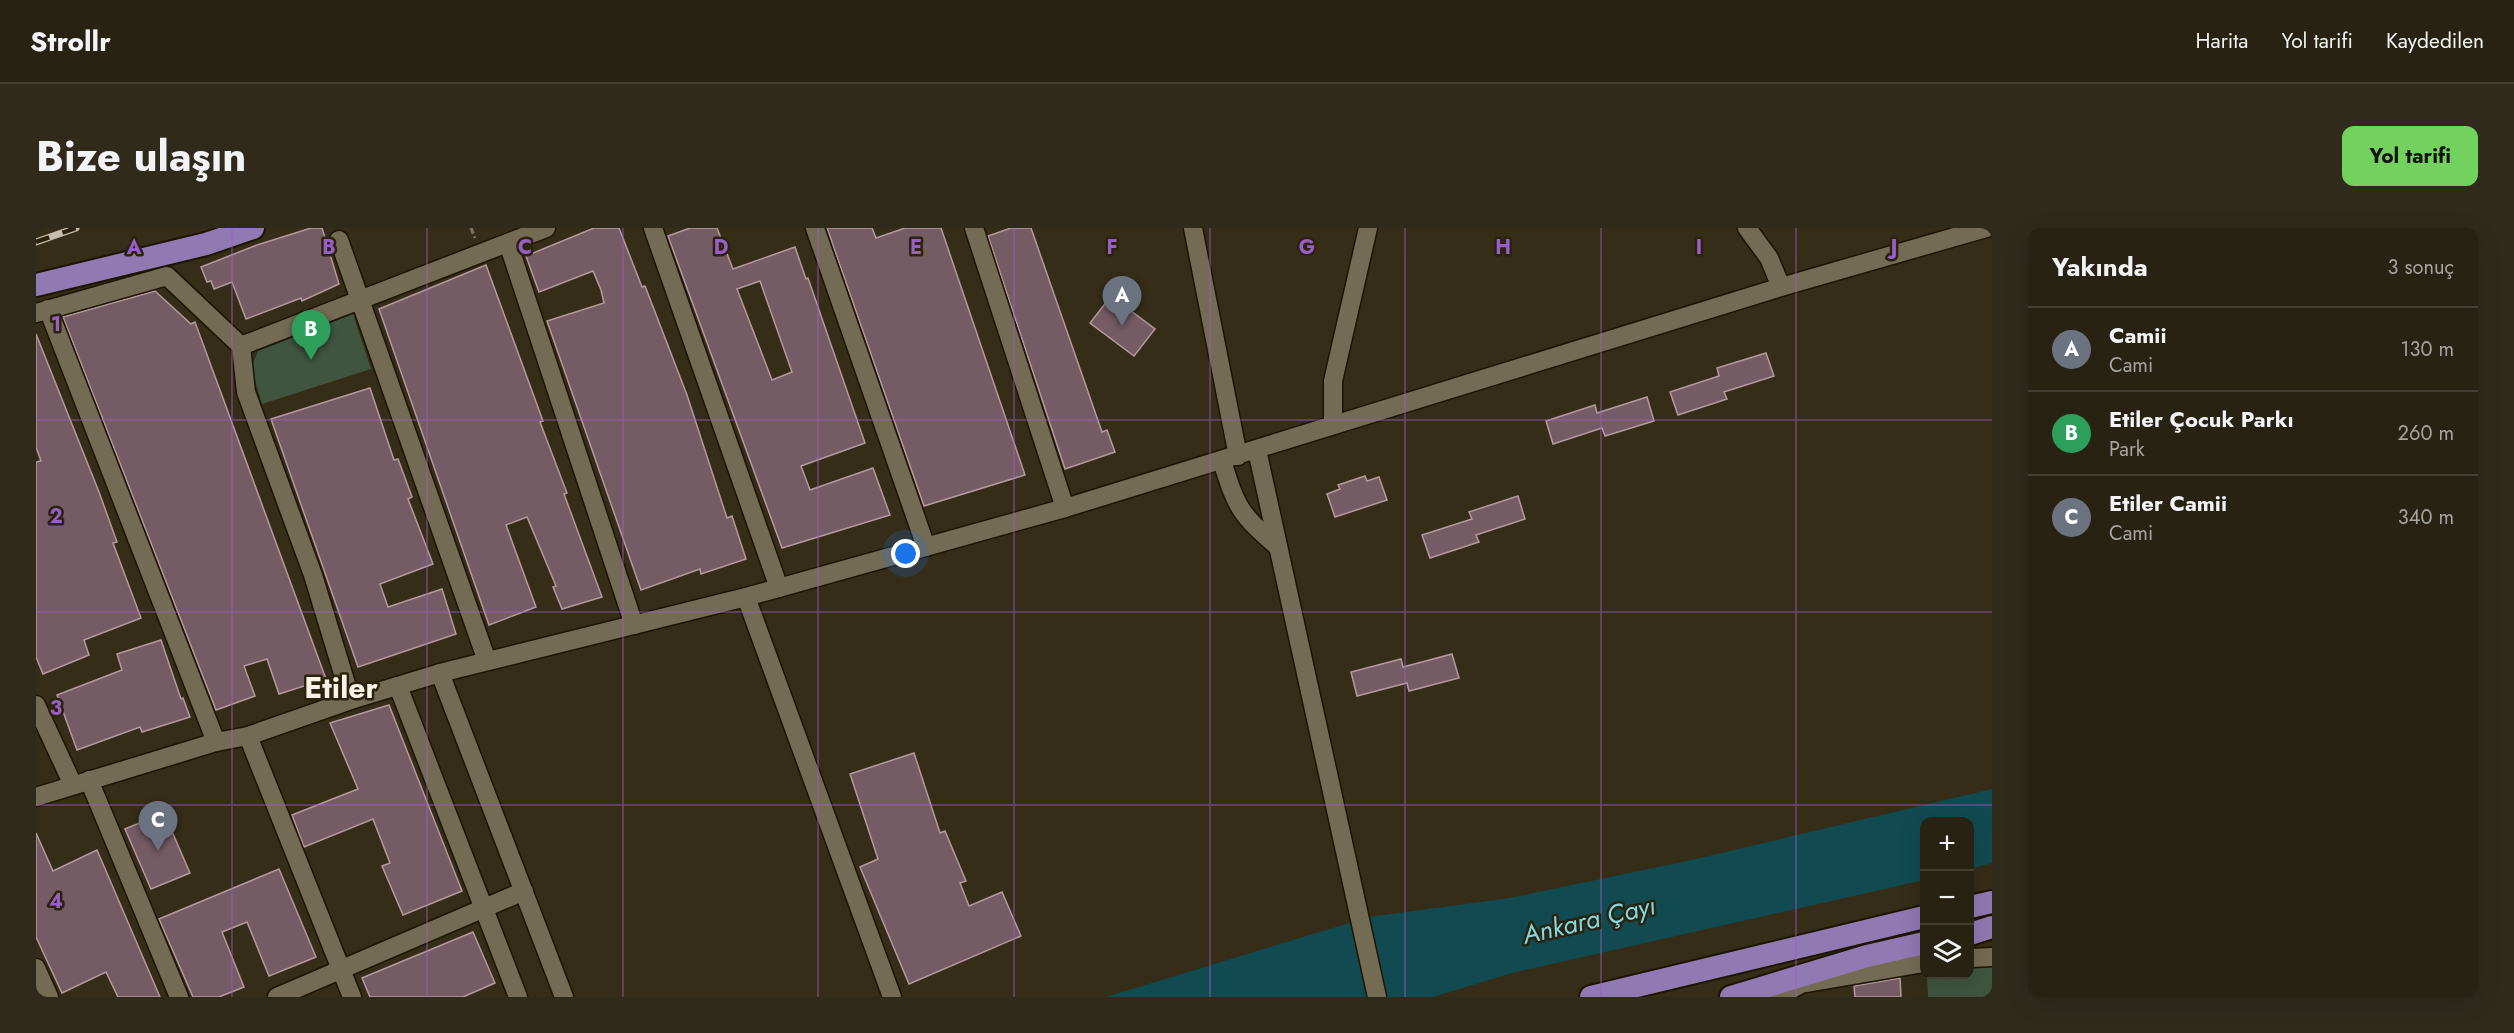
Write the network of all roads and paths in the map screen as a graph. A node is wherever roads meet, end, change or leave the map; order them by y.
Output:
1 (253, 228) edge
2 (546, 228) edge
3 (653, 228) edge
4 (815, 228) edge
5 (974, 228) edge
6 (1193, 228) edge
7 (1368, 228) edge
8 (1747, 228) edge
9 (1986, 228) edge
10 (339, 240) dead end
11 (508, 243) junction
12 (36, 285) edge
13 (1781, 287) junction
14 (359, 300) junction
15 (42, 311) edge
16 (241, 346) junction
17 (1333, 424) junction
18 (1257, 450) junction
19 (1230, 458) junction
20 (1065, 508) junction
21 (926, 547) junction
22 (1278, 547) junction
23 (779, 588) junction
24 (746, 597) junction
25 (634, 625) junction
26 (487, 661) junction
27 (440, 673) junction
28 (398, 686) junction
29 (351, 700) junction
30 (36, 705) edge
31 (248, 736) junction
32 (216, 741) junction
33 (81, 783) junction
34 (36, 797) edge
35 (524, 891) junction
36 (1992, 902) edge
37 (1974, 906) edge
38 (484, 909) junction
39 (1920, 918) edge
40 (1992, 927) edge
41 (1974, 932) edge
42 (1920, 944) edge
43 (1992, 957) edge
44 (1974, 958) edge
45 (1920, 964) edge
46 (36, 968) edge
47 (340, 970) junction
48 (1815, 989) edge
49 (49, 997) edge
50 (179, 997) edge
51 (277, 997) edge
52 (352, 997) edge
53 (518, 997) edge
54 (564, 997) edge
55 (892, 997) edge
56 (1377, 997) edge
57 (1591, 997) edge
58 (1731, 997) edge
59 (1777, 997) edge

1 - 12 main road
2 - 11 street
3 - 23 street
4 - 21 street
5 - 20 street
6 - 19 street
7 - 17 street
8 - 13 street
9 - 13 street
10 - 14 street
11 - 14 street
11 - 25 street
13 - 17 street
14 - 16 street
14 - 26 street
15 - 16 street
15 - 32 street
16 - 29 street
17 - 18 street
18 - 19 street
18 - 22 street
19 - 20 street
19 - 22 street
20 - 21 street
21 - 23 street
22 - 56 street
23 - 24 street
24 - 25 street
24 - 55 street
25 - 26 street
26 - 27 street
27 - 28 street
27 - 35 street
28 - 29 street
28 - 38 street
29 - 31 street
30 - 33 street
31 - 32 street
31 - 47 street
32 - 33 street
33 - 34 street
33 - 50 street
35 - 38 street
35 - 54 street
36 - 37 main road
38 - 47 street
38 - 53 street
39 - 57 main road
40 - 41 main road
42 - 58 main road
43 - 44 street
45 - 48 street
46 - 49 street
47 - 51 street
47 - 52 street
48 - 59 street

